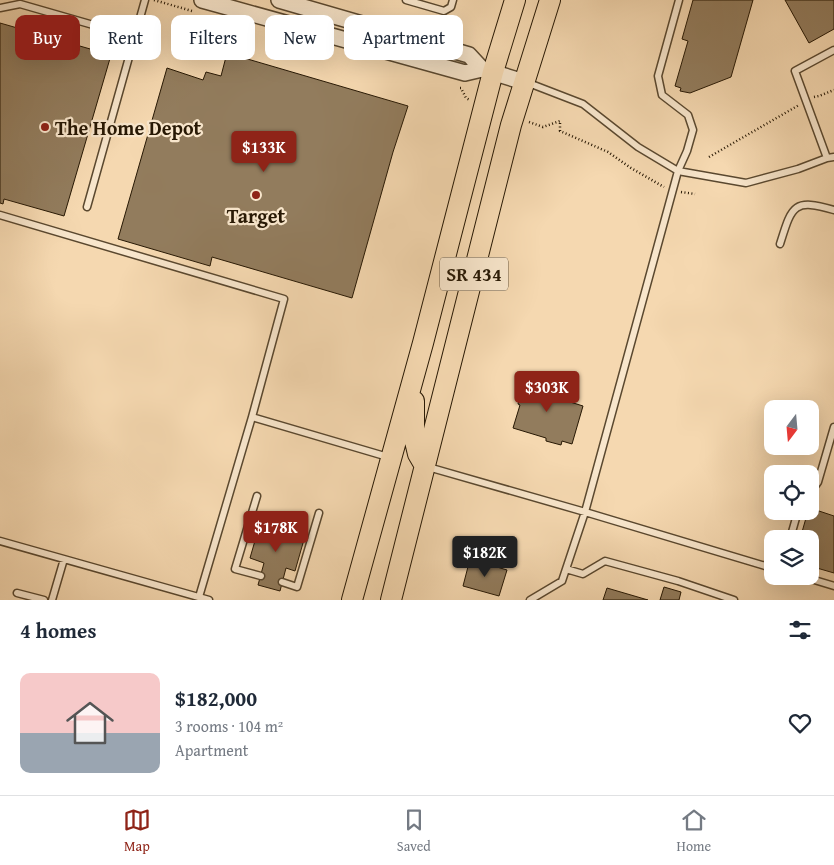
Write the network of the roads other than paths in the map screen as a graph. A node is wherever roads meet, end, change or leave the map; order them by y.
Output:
1 (145, 0) edge
2 (202, 0) edge
3 (279, 0) edge
4 (406, 0) edge
5 (453, 0) edge
6 (515, 0) edge
7 (550, 0) edge
8 (679, 0) edge
9 (307, 4) edge
10 (0, 8) edge
11 (141, 15) edge
12 (90, 24) edge
13 (834, 50) edge
14 (129, 60) edge
15 (488, 70) junction
16 (524, 82) junction
17 (830, 157) edge
18 (678, 171) junction
19 (87, 208) dead end
20 (834, 210) edge
21 (0, 215) edge
22 (780, 244) dead end
23 (414, 376) junction
24 (252, 416) junction
25 (834, 427) edge
26 (391, 458) junction
27 (425, 466) junction
28 (819, 479) edge
29 (257, 496) dead end
30 (584, 512) junction
31 (318, 513) dead end
32 (0, 541) edge
33 (64, 559) junction
34 (764, 566) edge
35 (566, 569) junction
36 (260, 576) dead end
37 (819, 581) edge
38 (282, 582) dead end
39 (834, 586) edge
40 (16, 593) dead end
41 (199, 597) junction
42 (44, 600) edge
43 (52, 600) edge
44 (209, 600) edge
45 (352, 600) edge
46 (391, 600) edge
47 (530, 600) edge
48 (734, 600) edge

1 - 11 lane
2 - 15 street
3 - 9 street
4 - 5 lane
6 - 15 main road, SR 434
7 - 16 main road, SR 434
8 - 18 lane
9 - 15 street
10 - 12 lane
13 - 17 lane
14 - 19 lane
15 - 16 street
15 - 23 main road, SR 434
16 - 18 lane
16 - 27 main road, SR 434
17 - 18 lane
18 - 30 lane
20 - 22 lane
21 - 24 lane
23 - 26 main road, SR 434
23 - 27 main road
24 - 26 lane
24 - 41 lane
25 - 28 lane
26 - 45 main road, SR 434
27 - 30 lane
27 - 46 main road, SR 434
29 - 36 lane
30 - 34 lane
30 - 35 lane
31 - 38 lane
32 - 33 lane
33 - 41 lane
33 - 43 lane
35 - 47 lane
35 - 48 lane
37 - 39 lane
40 - 42 lane
41 - 44 lane

